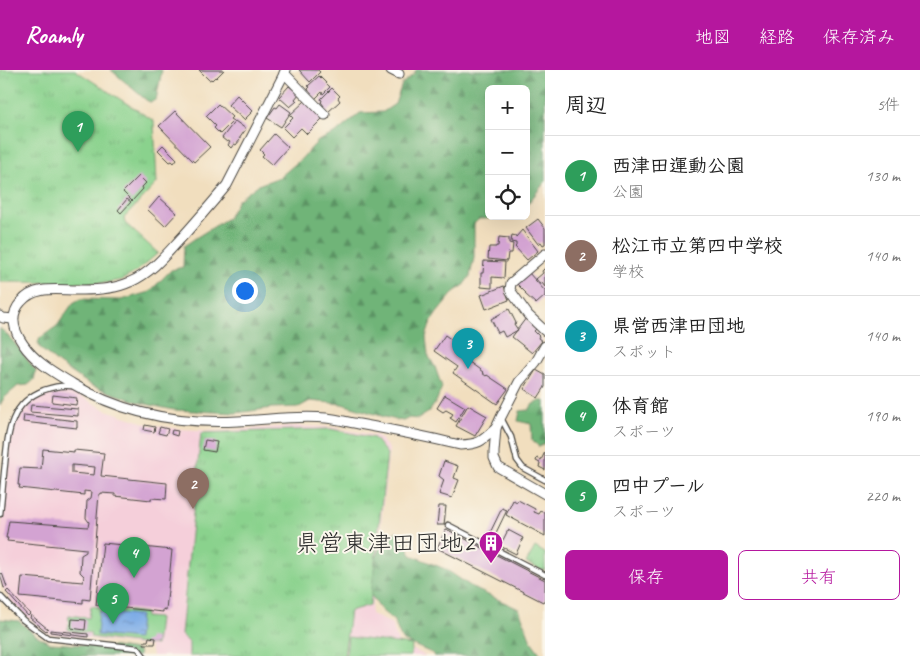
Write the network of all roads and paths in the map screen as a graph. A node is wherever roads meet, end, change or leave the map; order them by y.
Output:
1 (285, 72) edge
2 (325, 115) dead end
3 (545, 254) edge
4 (0, 316) edge
5 (14, 319) junction
6 (545, 330) edge
7 (545, 346) edge
8 (540, 363) edge
9 (77, 386) junction
10 (501, 416) junction
11 (496, 428) junction
12 (545, 480) edge
13 (545, 494) edge
14 (0, 514) edge
15 (448, 525) dead end
16 (545, 575) edge
17 (0, 595) edge
18 (144, 656) edge

1 - 2 street
1 - 5 street
3 - 6 street
4 - 5 street
5 - 9 street
7 - 8 street
8 - 10 street
9 - 11 street
9 - 14 lane
10 - 11 street
10 - 12 lane
11 - 13 street
15 - 16 lane
17 - 18 lane

